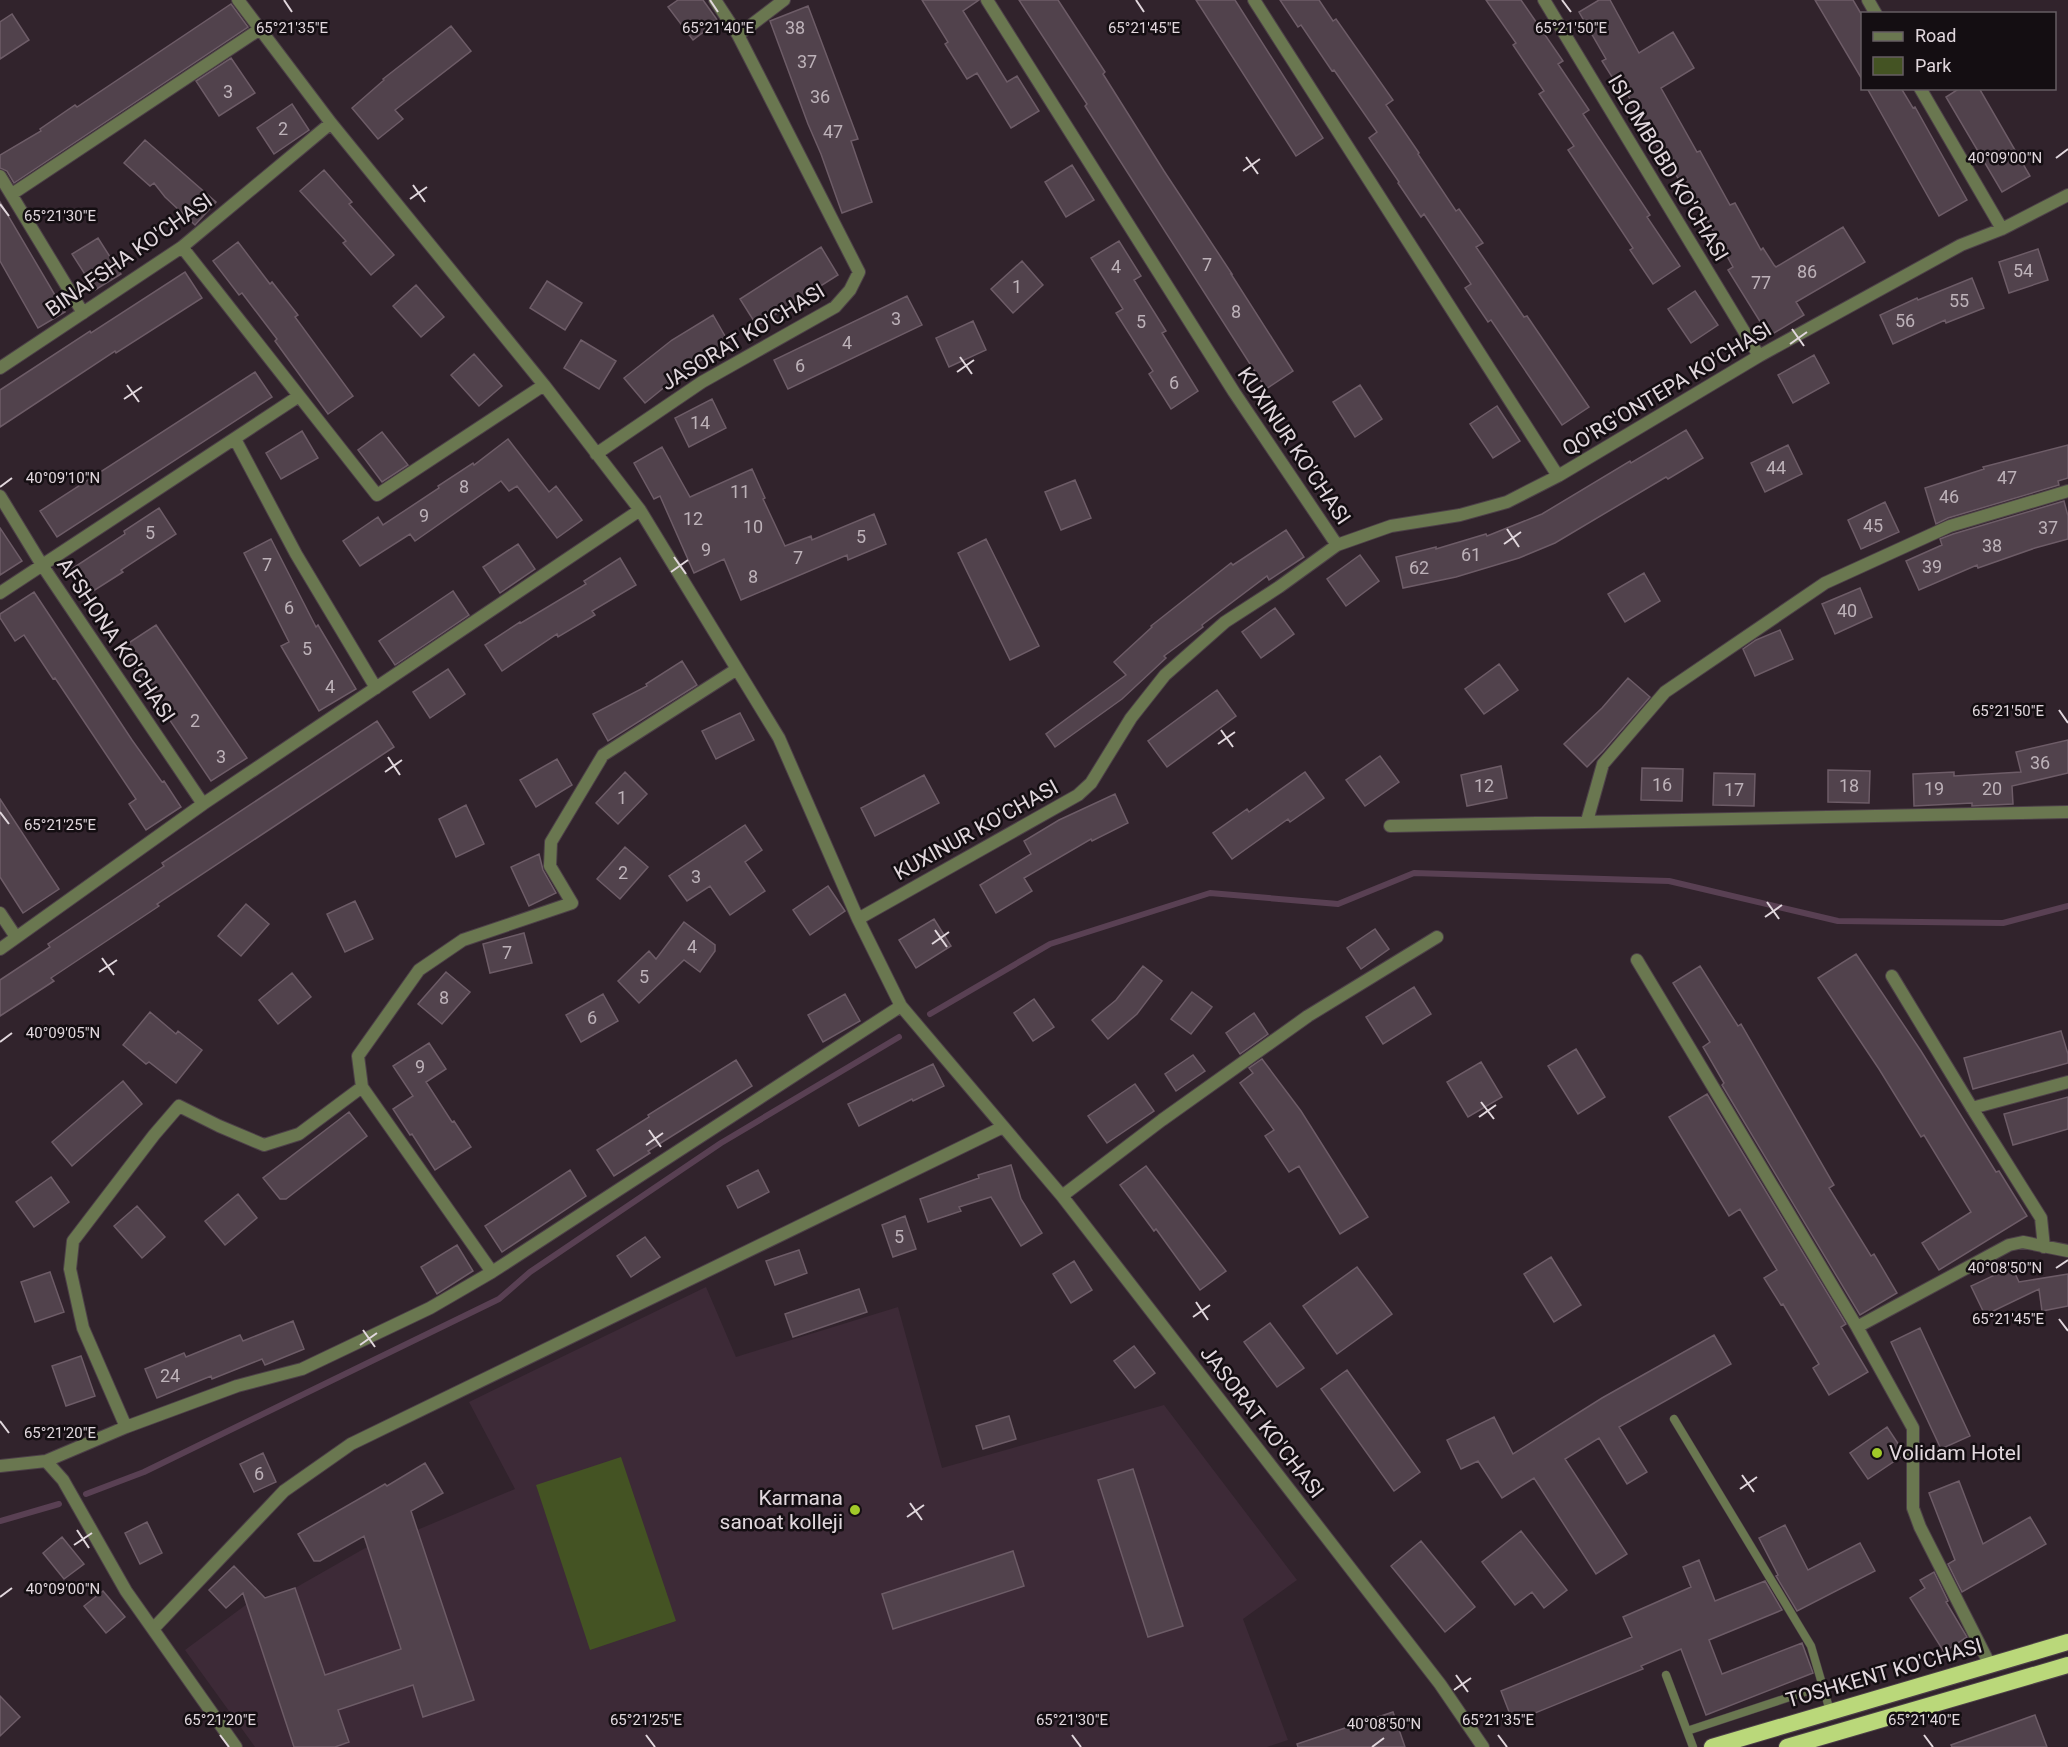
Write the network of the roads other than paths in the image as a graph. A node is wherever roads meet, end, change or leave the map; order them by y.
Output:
1 (238, 0) edge
2 (716, 0) edge
3 (784, 0) edge
4 (987, 0) edge
5 (1254, 0) edge
6 (1544, 0) edge
7 (260, 28) junction
8 (738, 35) junction
9 (1921, 90) edge
10 (331, 123) junction
11 (0, 176) edge
12 (12, 194) junction
13 (2068, 195) edge
14 (2002, 229) junction
15 (182, 247) junction
16 (83, 313) junction
17 (1759, 356) junction
18 (0, 368) edge
19 (544, 385) junction
20 (299, 396) junction
21 (235, 439) junction
22 (596, 454) junction
23 (1558, 476) junction
24 (2068, 491) edge
25 (0, 496) edge
26 (640, 510) junction
27 (1337, 545) junction
28 (42, 565) junction
29 (0, 593) edge
30 (737, 669) junction
31 (376, 688) junction
32 (203, 804) junction
33 (2068, 812) edge
34 (1587, 821) junction
35 (1390, 826) dead end
36 (0, 913) edge
37 (858, 919) junction
38 (1437, 937) dead end
39 (16, 938) junction
40 (0, 948) edge
41 (1637, 960) dead end
42 (1892, 976) dead end
43 (901, 1006) junction
44 (2068, 1082) edge
45 (362, 1088) junction
46 (1972, 1108) junction
47 (1004, 1127) junction
48 (1062, 1196) junction
49 (2044, 1247) junction
50 (2068, 1251) edge
51 (492, 1272) junction
52 (1857, 1327) junction
53 (1674, 1419) dead end
54 (126, 1427) junction
55 (45, 1461) junction
56 (0, 1466) edge
57 (153, 1629) junction
58 (2068, 1642) edge
59 (1990, 1665) junction
60 (2068, 1665) edge
61 (1666, 1675) dead end
62 (1823, 1686) junction
63 (1830, 1711) junction
64 (1687, 1731) junction
65 (236, 1747) edge
66 (1483, 1747) edge
67 (1693, 1747) edge
68 (1712, 1747) edge
69 (1787, 1747) edge

1 - 7 street, JASORAT KO'CHASI
2 - 8 street, JASORAT KO'CHASI
3 - 8 street
4 - 27 street, KUXINUR KO'CHASI
5 - 23 street
6 - 17 street, ISLOMBOBD KO'CHASI
7 - 10 street, JASORAT KO'CHASI
7 - 12 street
8 - 22 street, JASORAT KO'CHASI
9 - 14 street
10 - 15 street, BINAFSHA KO'CHASI
10 - 19 street, JASORAT KO'CHASI
11 - 12 street
12 - 16 street
13 - 14 street, QO'RG'ONTEPA KO'CHASI
14 - 17 street, QO'RG'ONTEPA KO'CHASI
15 - 16 street, BINAFSHA KO'CHASI
15 - 20 street
16 - 18 street, BINAFSHA KO'CHASI
17 - 23 street, QO'RG'ONTEPA KO'CHASI
19 - 20 street
19 - 22 street, JASORAT KO'CHASI
20 - 21 street
21 - 28 street
21 - 31 street
22 - 26 street, JASORAT KO'CHASI
23 - 27 street, QO'RG'ONTEPA KO'CHASI
24 - 34 street
25 - 28 street, AFSHONA KO'CHASI
26 - 30 street, JASORAT KO'CHASI
26 - 31 street
27 - 37 street, KUXINUR KO'CHASI
28 - 29 street
28 - 32 street, AFSHONA KO'CHASI
30 - 37 street, JASORAT KO'CHASI
30 - 45 street
31 - 32 street
32 - 39 street
33 - 34 street
34 - 35 street
36 - 39 street
37 - 43 street, JASORAT KO'CHASI
38 - 48 street
39 - 40 street
41 - 52 street
42 - 46 street
43 - 47 street, JASORAT KO'CHASI
43 - 51 street
44 - 46 street
45 - 51 street
45 - 54 street
46 - 49 street
47 - 48 street, JASORAT KO'CHASI
47 - 57 street
48 - 66 street, JASORAT KO'CHASI
49 - 50 street
49 - 52 street
51 - 54 street
52 - 59 street
53 - 62 lane
54 - 55 street
55 - 56 street
55 - 57 street
57 - 65 street
58 - 59 highway, TOSHKENT KO'CHASI
59 - 63 highway, TOSHKENT KO'CHASI
60 - 69 highway, TOSHKENT KO'CHASI
61 - 64 lane
62 - 63 lane
62 - 64 lane
63 - 68 highway, TOSHKENT KO'CHASI
64 - 67 lane

